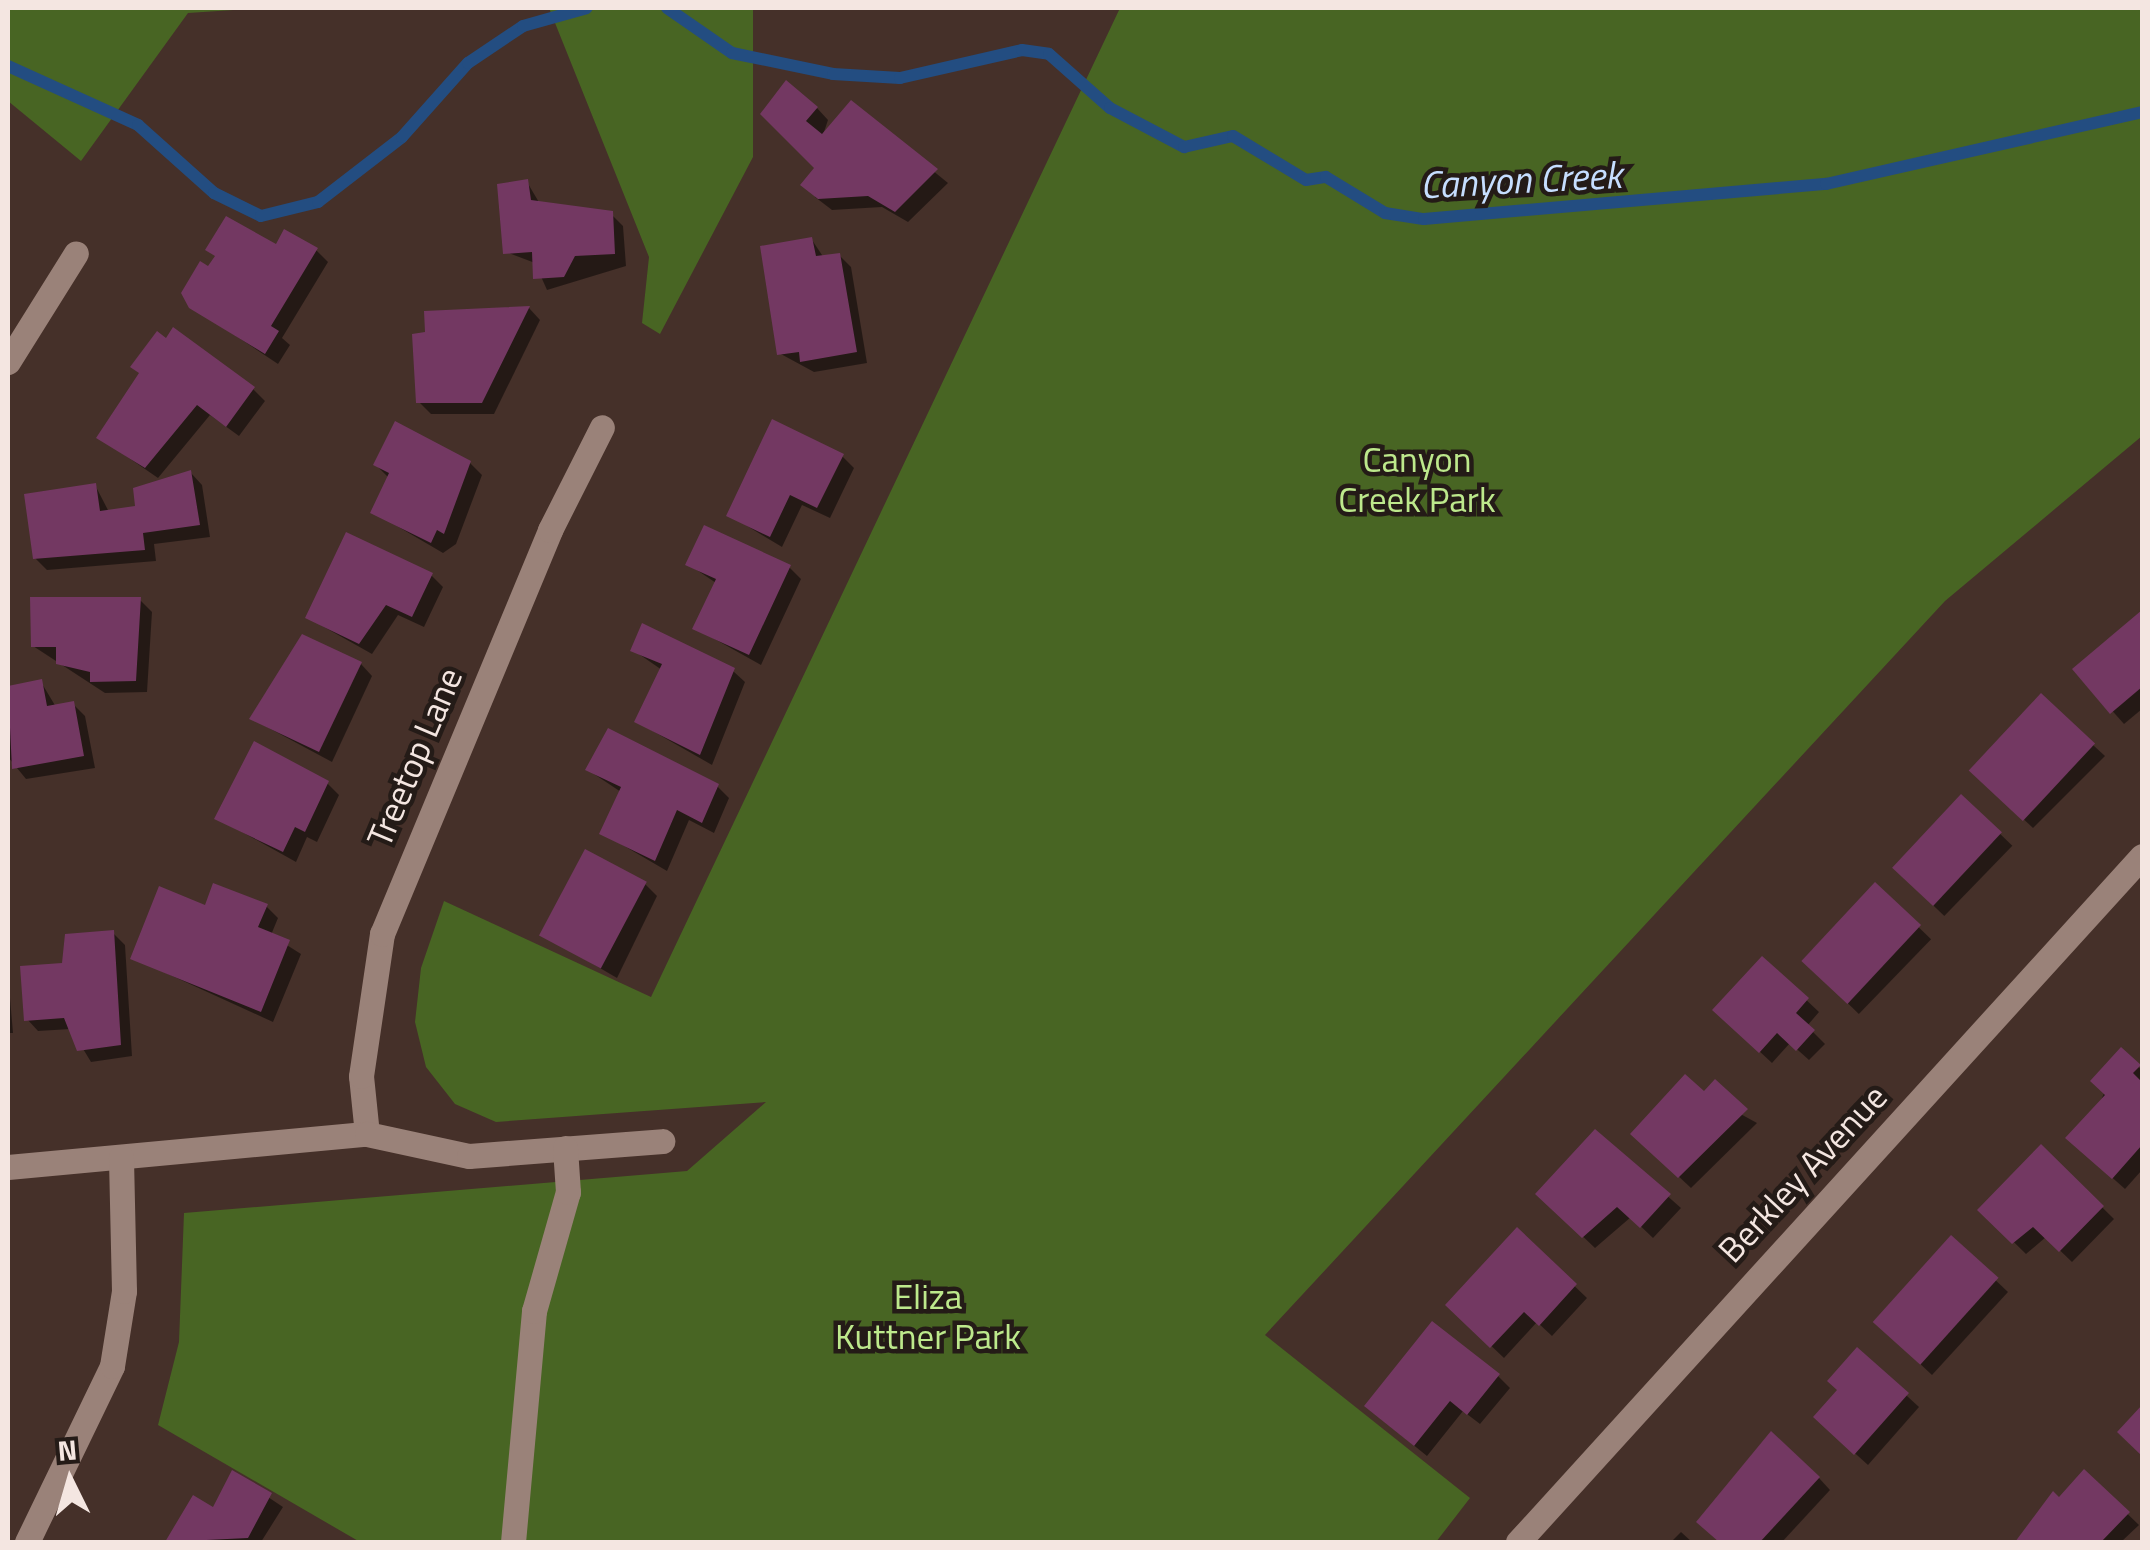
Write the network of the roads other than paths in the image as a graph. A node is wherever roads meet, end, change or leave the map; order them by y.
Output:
1 (76, 252) dead end
2 (8, 362) edge
3 (602, 427) dead end
4 (2142, 856) edge
5 (367, 1134) junction
6 (662, 1141) dead end
7 (565, 1148) junction
8 (122, 1157) junction
9 (8, 1167) edge
10 (28, 1542) edge
11 (512, 1542) edge
12 (1518, 1542) edge

1 - 2 street
3 - 5 street, Treetop Lane
4 - 12 street, Berkley Avenue
5 - 7 street
5 - 8 street
6 - 7 street
7 - 11 street
8 - 9 street
8 - 10 street

